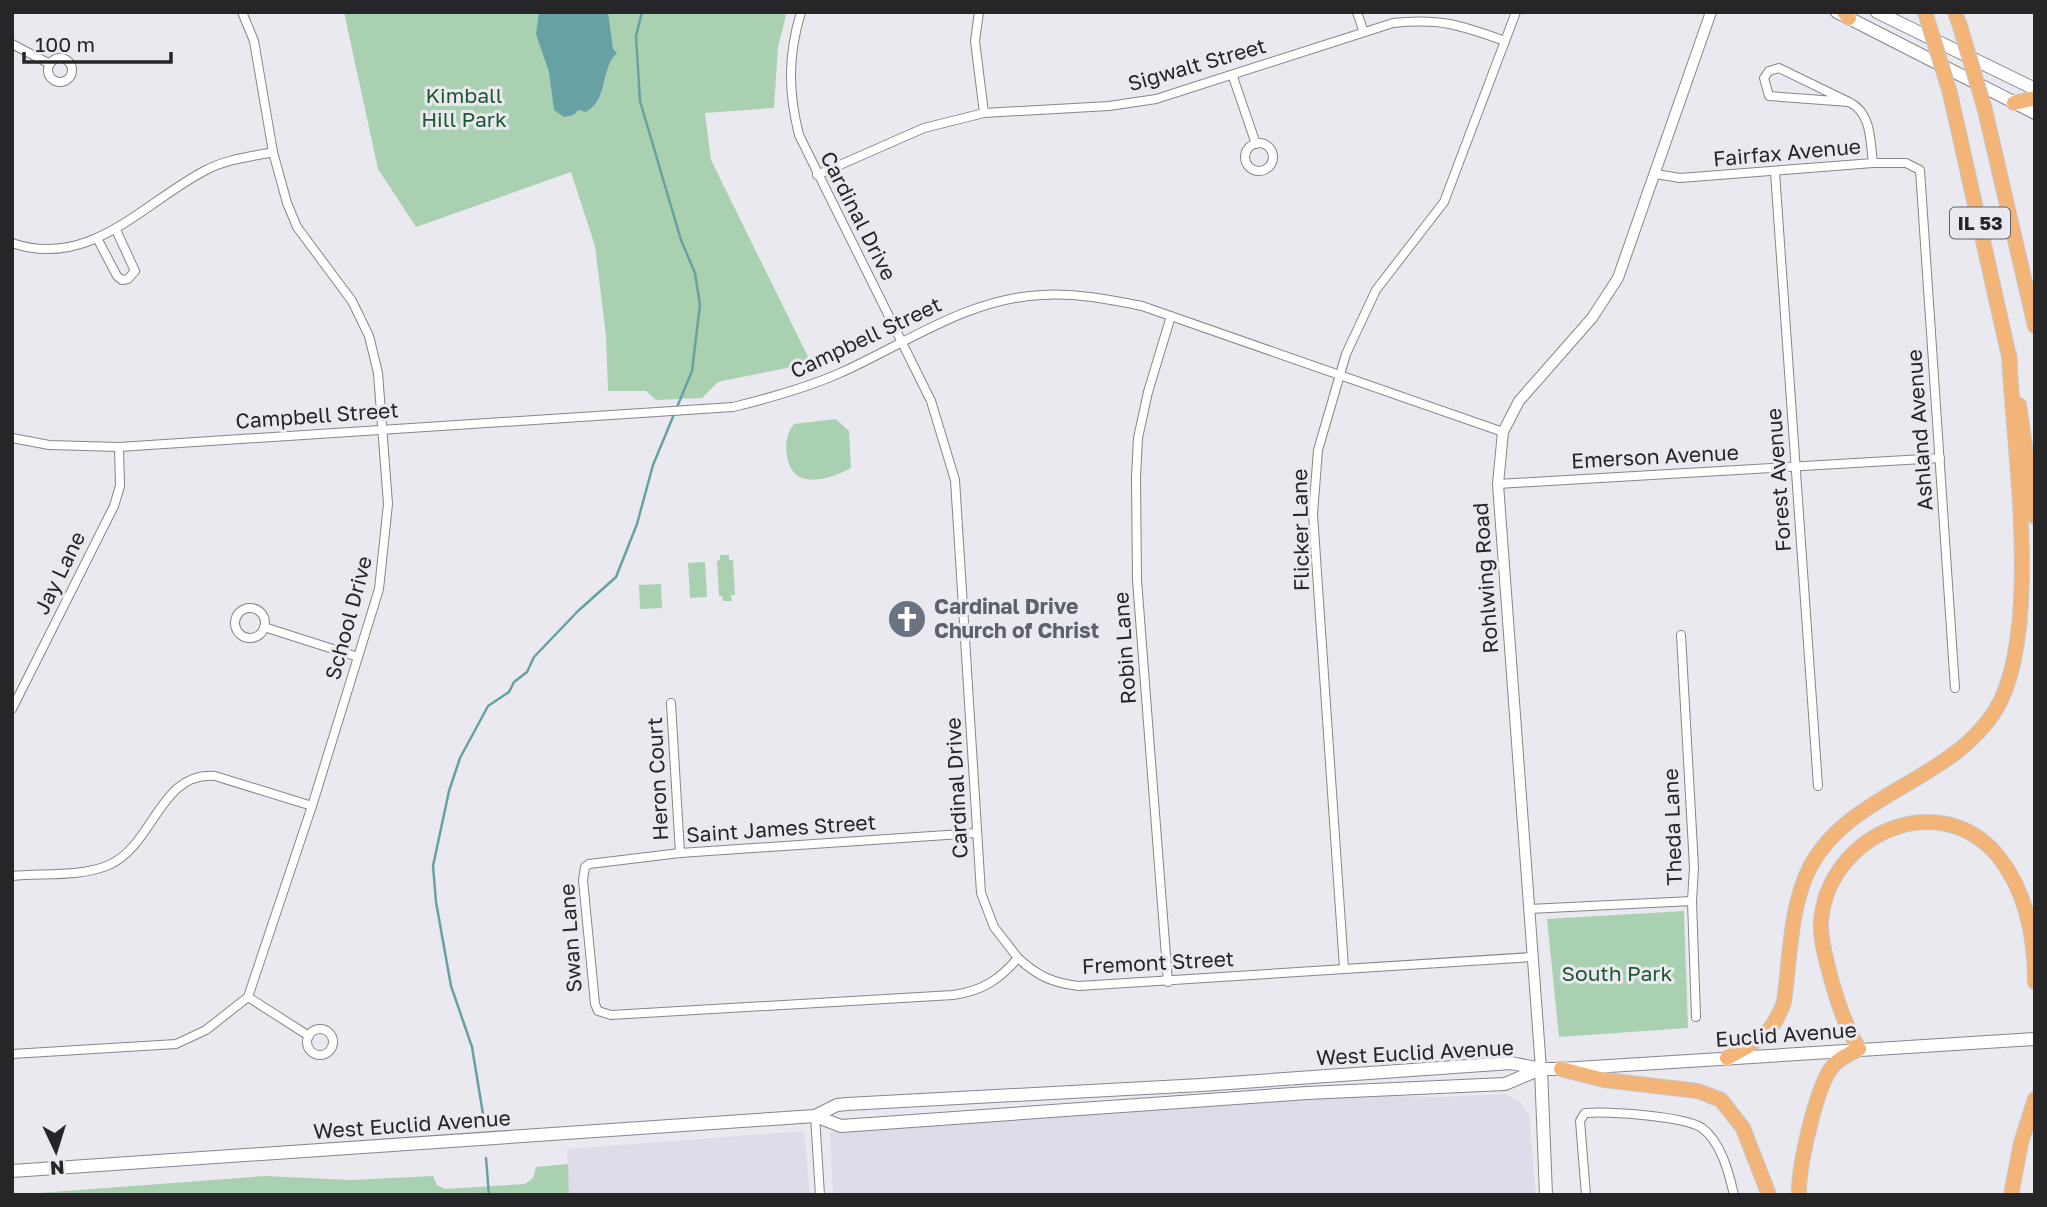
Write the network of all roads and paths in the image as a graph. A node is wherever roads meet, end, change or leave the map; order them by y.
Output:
1 (242, 12) edge
2 (801, 12) edge
3 (979, 12) edge
4 (1357, 12) edge
5 (1516, 12) edge
6 (1711, 12) edge
7 (1877, 12) edge
8 (1925, 12) edge
9 (1843, 14) edge
10 (1957, 19) edge
11 (1363, 30) junction
12 (1505, 41) junction
13 (12, 44) edge
14 (50, 64) dead end
15 (1233, 77) junction
16 (2035, 89) edge
17 (2035, 98) edge
18 (1849, 102) junction
19 (2014, 103) junction
20 (984, 113) junction
21 (2035, 113) edge
22 (1256, 144) dead end
23 (273, 152) junction
24 (1873, 163) junction
25 (1920, 170) joint
26 (1775, 173) junction
27 (1656, 174) junction
28 (817, 176) junction
29 (116, 230) junction
30 (97, 237) junction
31 (12, 243) edge
32 (1171, 316) junction
33 (2035, 326) edge
34 (902, 343) junction
35 (2009, 354) junction
36 (1340, 376) junction
37 (383, 428) junction
38 (1503, 432) junction
39 (12, 438) edge
40 (119, 447) junction
41 (1940, 458) junction
42 (1797, 467) junction
43 (1498, 484) junction
44 (2035, 517) edge
45 (264, 627) dead end
46 (1681, 635) dead end
47 (358, 657) junction
48 (1955, 688) dead end
49 (671, 703) dead end
50 (12, 709) edge
51 (1818, 786) dead end
52 (312, 806) junction
53 (976, 833) junction
54 (680, 853) junction
55 (589, 864) joint
56 (12, 876) edge
57 (1692, 901) junction
58 (1529, 909) junction
59 (1532, 957) junction
60 (1018, 958) junction
61 (1344, 968) junction
62 (1168, 982) junction
63 (2035, 982) edge
64 (248, 998) junction
65 (1696, 1017) dead end
66 (309, 1035) dead end
67 (2035, 1039) edge
68 (1859, 1049) junction
69 (12, 1054) edge
70 (1727, 1058) junction
71 (1541, 1069) junction
72 (1561, 1069) junction
73 (2035, 1098) edge
74 (2035, 1107) edge
75 (816, 1116) junction
76 (12, 1171) edge
77 (820, 1195) edge
78 (1546, 1195) edge
79 (1586, 1195) edge
80 (1734, 1195) edge
81 (1769, 1195) edge
82 (1799, 1195) edge
83 (2011, 1195) edge
84 (2021, 1195) edge

1 - 23 street, School Drive
2 - 28 street, Cardinal Drive
3 - 20 street
4 - 11 street
5 - 12 street, Flicker Lane
6 - 27 street, Rohlwing Road
7 - 16 main road
8 - 35 highway, IL 53, bridge
9 - 19 main road
10 - 33 highway, IL 53, bridge
11 - 12 street, Sigwalt Street
11 - 15 street, Sigwalt Street
12 - 36 street, Flicker Lane
13 - 14 street
15 - 20 street, Sigwalt Street
15 - 22 street
17 - 19 highway
18 - 18 street
18 - 24 street
19 - 21 main road
20 - 28 street, Sigwalt Street
23 - 29 street
23 - 37 street, School Drive
24 - 25 street, Fairfax Avenue
24 - 26 street, Fairfax Avenue
25 - 41 street, Ashland Avenue
26 - 27 street, Fairfax Avenue
26 - 42 street, Forest Avenue
27 - 38 street, Rohlwing Road
28 - 34 street, Cardinal Drive
29 - 30 street
29 - 30 street
30 - 31 street
32 - 34 street, Campbell Street
32 - 36 street, Campbell Street
32 - 62 street, Robin Lane
34 - 37 street, Campbell Street
34 - 53 street, Cardinal Drive
35 - 44 highway, IL 53
35 - 70 highway
36 - 38 street, Campbell Street
36 - 61 street, Flicker Lane
37 - 40 street, Campbell Street
37 - 47 street, School Drive
38 - 43 street, Rohlwing Road
39 - 40 street, Campbell Street
40 - 50 street, Jay Lane
41 - 42 street, Emerson Avenue
41 - 48 street, Ashland Avenue
42 - 43 street, Emerson Avenue
42 - 51 street, Forest Avenue
43 - 58 street, Rohlwing Road
45 - 47 street
46 - 57 street, Theda Lane
47 - 52 street, School Drive
49 - 54 street, Heron Court
52 - 56 street
52 - 64 street, School Drive
53 - 54 street, Saint James Street
53 - 60 street, Cardinal Drive
54 - 55 street, Saint James Street
55 - 60 street, Swan Lane
57 - 58 street
57 - 65 street, Theda Lane
58 - 59 street, Rohlwing Road
59 - 61 street, Fremont Street
59 - 71 street, Rohlwing Road
60 - 62 street, Fremont Street
61 - 62 street, Fremont Street
63 - 68 highway
64 - 66 street
64 - 69 street
67 - 68 main road, Euclid Avenue
68 - 70 main road, Euclid Avenue
68 - 82 highway
70 - 72 main road, Euclid Avenue
71 - 72 main road, Euclid Avenue
71 - 75 main road, West Euclid Avenue
71 - 75 main road, West Euclid Avenue
71 - 78 main road, Rohlwing Road
72 - 81 highway
73 - 83 highway
74 - 84 highway
75 - 76 main road, West Euclid Avenue
75 - 77 street
79 - 80 street

